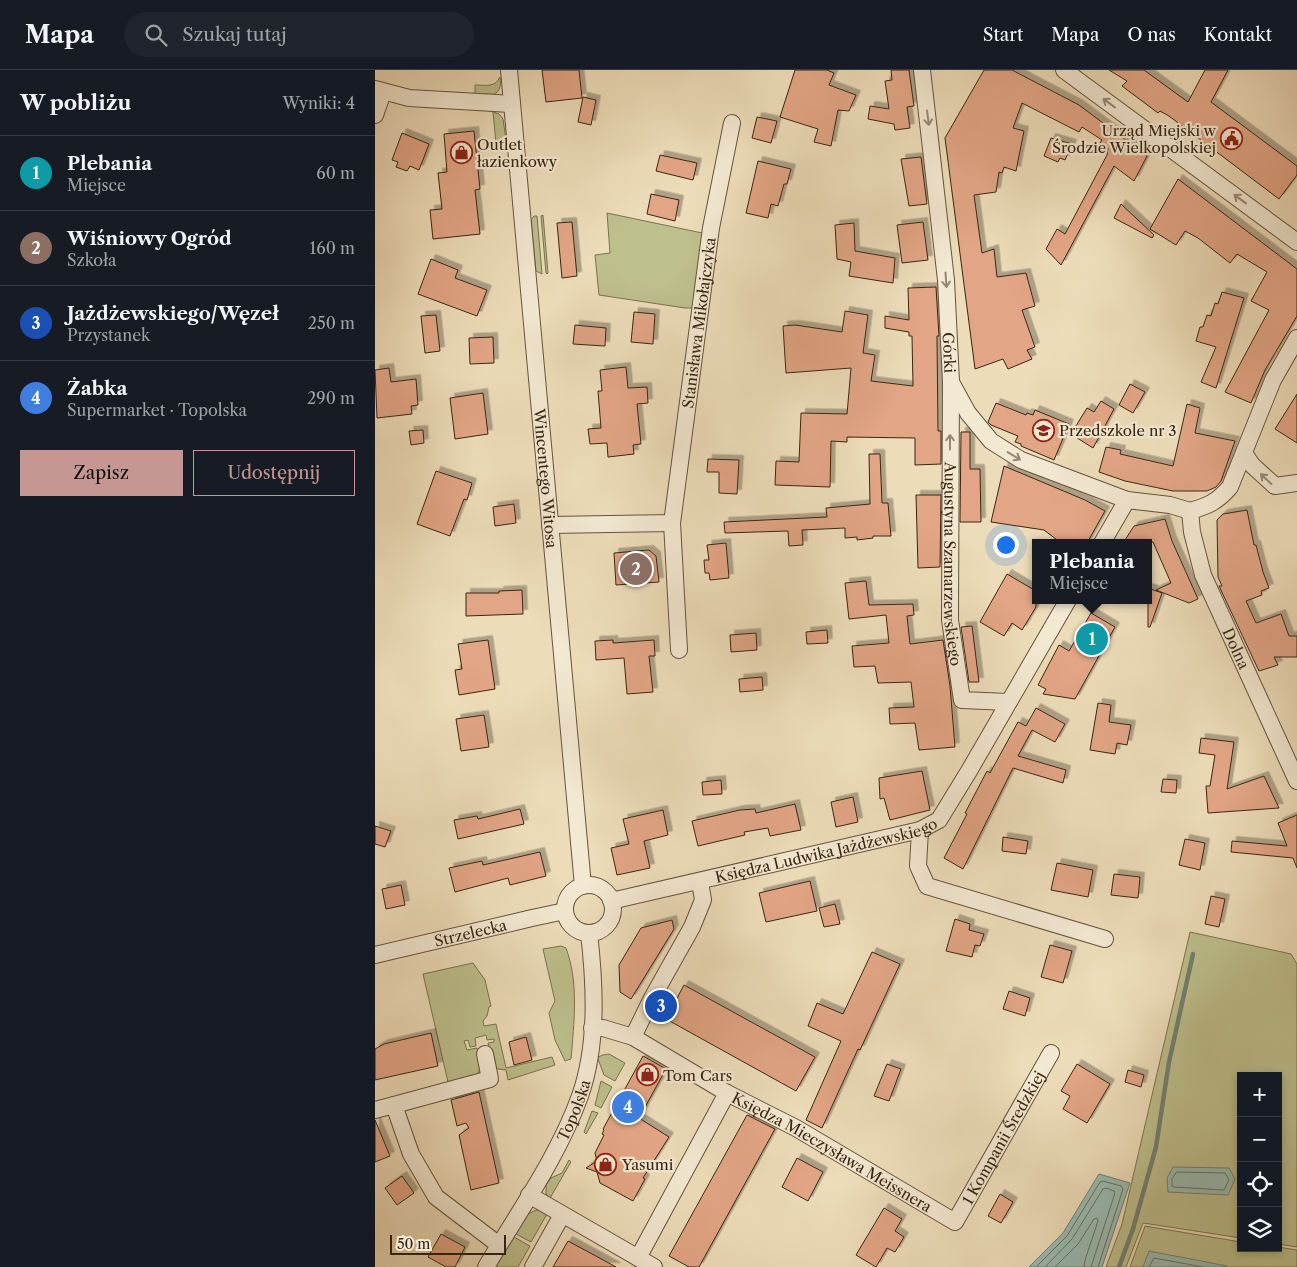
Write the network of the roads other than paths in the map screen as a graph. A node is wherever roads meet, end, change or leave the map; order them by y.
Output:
1 (509, 70) edge
2 (922, 70) edge
3 (1064, 70) edge
4 (379, 91) edge
5 (512, 104) junction
6 (375, 115) edge
7 (732, 123) dead end
8 (1297, 242) edge
9 (1295, 347) edge
10 (951, 382) junction
11 (1244, 453) junction
12 (1297, 483) edge
13 (1127, 500) junction
14 (1190, 511) junction
15 (672, 523) junction
16 (550, 526) junction
17 (1104, 539) edge
18 (1066, 604) edge
19 (679, 650) dead end
20 (1008, 702) junction
21 (1297, 781) edge
22 (920, 830) junction
23 (700, 882) junction
24 (583, 886) junction
25 (611, 901) junction
26 (565, 912) junction
27 (589, 933) junction
28 (1105, 939) dead end
29 (375, 955) edge
30 (592, 1028) junction
31 (633, 1037) junction
32 (1051, 1053) dead end
33 (485, 1054) dead end
34 (727, 1093) junction
35 (394, 1105) junction
36 (375, 1110) edge
37 (529, 1194) junction
38 (562, 1215) junction
39 (955, 1222) joint
40 (499, 1245) junction
41 (638, 1258) junction
42 (487, 1267) edge
43 (533, 1267) edge
44 (654, 1267) edge

1 - 5 street, Wincentego Witosa
2 -> 10 street, Górki
8 -> 3 street
4 - 5 street
4 - 6 street
5 - 16 street, Wincentego Witosa
7 - 15 street, Stanisława Mikołajczyka
9 - 11 street
10 -> 13 street, Górki
20 -> 10 street, Augustyna Szamarzewskiego
12 -> 11 street
11 - 14 street
13 - 14 street, Górki
13 - 17 street
14 - 21 street, Dolna
15 - 16 street
15 - 19 street, Stanisława Mikołajczyka
16 - 24 street, Wincentego Witosa
18 - 20 street, Księdza Ludwika Jażdżewskiego
20 - 22 street, Księdza Ludwika Jażdżewskiego
22 - 23 street, Księdza Ludwika Jażdżewskiego
22 - 28 street
23 - 25 street, Księdza Ludwika Jażdżewskiego
23 - 31 street
24 - 25 street
24 - 26 street
25 - 27 street
26 - 27 street
26 - 29 street, Strzelecka
27 - 30 street, Topolska
30 - 31 street, Księdza Mieczysława Meissnera
30 - 37 street, Topolska
31 - 34 street, Księdza Mieczysława Meissnera
32 - 39 street, 1 Kompanii Średzkiej
33 - 35 street
34 - 39 street, Księdza Mieczysława Meissnera
34 - 41 street
35 - 36 street
35 - 40 street
37 - 38 street
37 - 40 street, Topolska
38 - 41 street
38 - 43 street
40 - 42 street, Topolska
41 - 44 street

